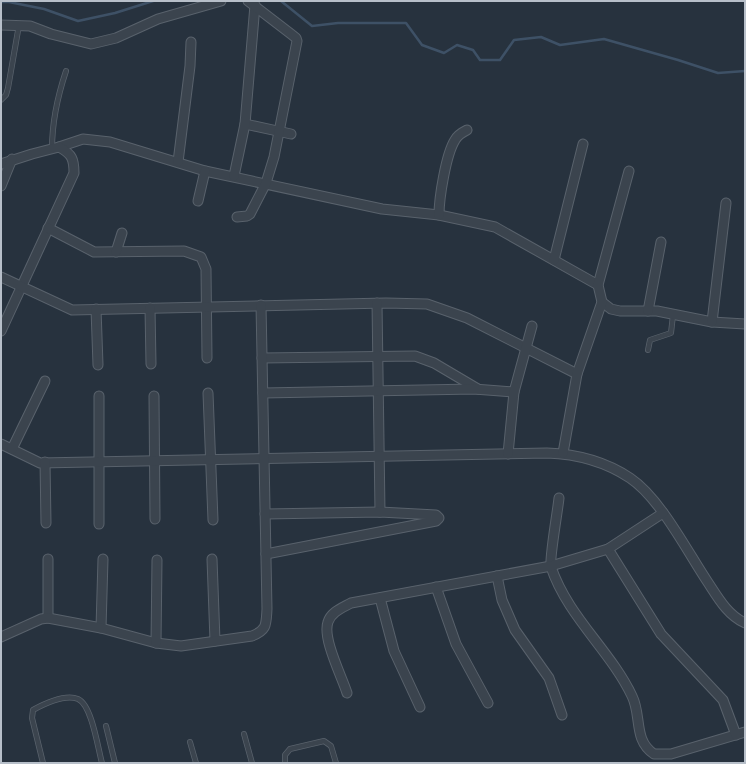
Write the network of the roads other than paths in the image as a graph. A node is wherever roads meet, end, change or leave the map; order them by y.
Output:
1 (221, 1) edge
2 (251, 3) edge
3 (1, 24) edge
4 (19, 24) junction
5 (191, 42) dead end
6 (66, 71) dead end
7 (1, 100) edge
8 (245, 124) junction
9 (466, 130) dead end
10 (278, 131) junction
11 (292, 134) dead end
12 (583, 144) dead end
13 (55, 148) junction
14 (12, 159) junction
15 (178, 162) junction
16 (1, 164) edge
17 (205, 171) junction
18 (630, 171) dead end
19 (234, 176) junction
20 (266, 183) junction
21 (1, 186) edge
22 (198, 201) dead end
23 (726, 203) dead end
24 (439, 215) junction
25 (237, 217) dead end
26 (48, 228) junction
27 (122, 233) dead end
28 (661, 242) dead end
29 (116, 252) junction
30 (554, 260) junction
31 (1, 277) edge
32 (598, 285) junction
33 (21, 287) junction
34 (602, 302) junction
35 (377, 303) junction
36 (261, 306) junction
37 (206, 307) junction
38 (150, 308) junction
39 (96, 310) junction
40 (648, 311) junction
41 (673, 315) junction
42 (712, 322) junction
43 (745, 324) edge
44 (532, 326) dead end
45 (1, 331) edge
46 (526, 348) junction
47 (648, 350) dead end
48 (378, 356) junction
49 (207, 358) dead end
50 (262, 358) junction
51 (151, 364) dead end
52 (98, 365) dead end
53 (577, 374) junction
54 (44, 381) dead end
55 (480, 390) junction
56 (378, 391) junction
57 (514, 392) junction
58 (208, 393) dead end
59 (263, 393) junction
60 (99, 396) dead end
61 (154, 396) dead end
62 (1, 444) edge
63 (12, 449) junction
64 (563, 453) junction
65 (508, 454) junction
66 (380, 456) junction
67 (264, 458) junction
68 (212, 459) junction
69 (154, 460) junction
70 (100, 461) junction
71 (45, 462) junction
72 (560, 498) dead end
73 (380, 512) junction
74 (663, 513) junction
75 (265, 514) junction
76 (155, 519) dead end
77 (213, 520) dead end
78 (46, 523) dead end
79 (99, 524) dead end
80 (608, 549) junction
81 (266, 554) junction
82 (48, 559) dead end
83 (103, 559) dead end
84 (212, 559) dead end
85 (157, 560) dead end
86 (551, 566) junction
87 (497, 576) junction
88 (436, 587) junction
89 (380, 598) junction
90 (48, 618) junction
91 (745, 623) edge
92 (102, 628) junction
93 (1, 637) edge
94 (215, 641) junction
95 (156, 643) junction
96 (347, 693) dead end
97 (488, 703) dead end
98 (420, 707) dead end
99 (562, 715) dead end
100 (106, 726) dead end
101 (745, 732) edge
102 (244, 734) dead end
103 (736, 735) junction
104 (190, 742) dead end
105 (43, 763) edge
106 (102, 763) edge
107 (115, 763) edge
108 (196, 763) edge
109 (252, 763) edge
110 (285, 763) edge
111 (336, 763) edge

1 - 4 street
2 - 8 street
2 - 10 street
3 - 4 street
4 - 7 lane
5 - 15 street
6 - 13 lane
8 - 10 street
8 - 19 street
9 - 24 street
10 - 11 street
10 - 20 street
12 - 30 street
13 - 14 street
13 - 15 street
13 - 26 street
14 - 16 street
14 - 21 street
15 - 17 street
17 - 19 street
17 - 22 street
18 - 32 street
19 - 20 street
20 - 24 street
20 - 25 street
23 - 42 street
24 - 30 street
26 - 29 street
26 - 33 street
27 - 29 street
28 - 40 street
29 - 37 street
30 - 32 street
31 - 33 street
32 - 34 street
33 - 39 street
33 - 45 street
34 - 40 street
34 - 53 street
35 - 36 street
35 - 46 street
35 - 48 street
36 - 37 street
36 - 50 street
37 - 38 street
37 - 49 street
38 - 39 street
38 - 51 street
39 - 52 street
40 - 41 street
41 - 42 street
41 - 47 lane
42 - 43 street
44 - 46 street
46 - 53 street
46 - 57 street
48 - 50 street
48 - 55 street
48 - 56 street
50 - 59 street
53 - 64 street
54 - 63 street
55 - 56 street
55 - 57 street
56 - 59 street
56 - 66 street
57 - 65 street
58 - 68 street
59 - 67 street
60 - 70 street
61 - 69 street
62 - 63 street
63 - 71 street
64 - 65 street
64 - 74 street
65 - 66 street
66 - 67 street
66 - 73 street
67 - 68 street
67 - 75 street
68 - 69 street
68 - 77 street
69 - 70 street
69 - 76 street
70 - 71 street
70 - 79 street
71 - 78 street
72 - 86 street
73 - 75 street
73 - 81 street
74 - 80 street
74 - 91 street
75 - 81 street
80 - 86 street
80 - 103 street
81 - 94 street
82 - 90 street
83 - 92 street
84 - 94 street
85 - 95 street
86 - 87 street
86 - 103 street
87 - 88 street
87 - 99 street
88 - 89 street
88 - 97 street
89 - 96 street
89 - 98 street
90 - 92 street
90 - 93 street
92 - 95 street
94 - 95 street
100 - 107 lane
101 - 103 street
102 - 109 lane
104 - 108 lane
105 - 106 lane
110 - 111 lane

